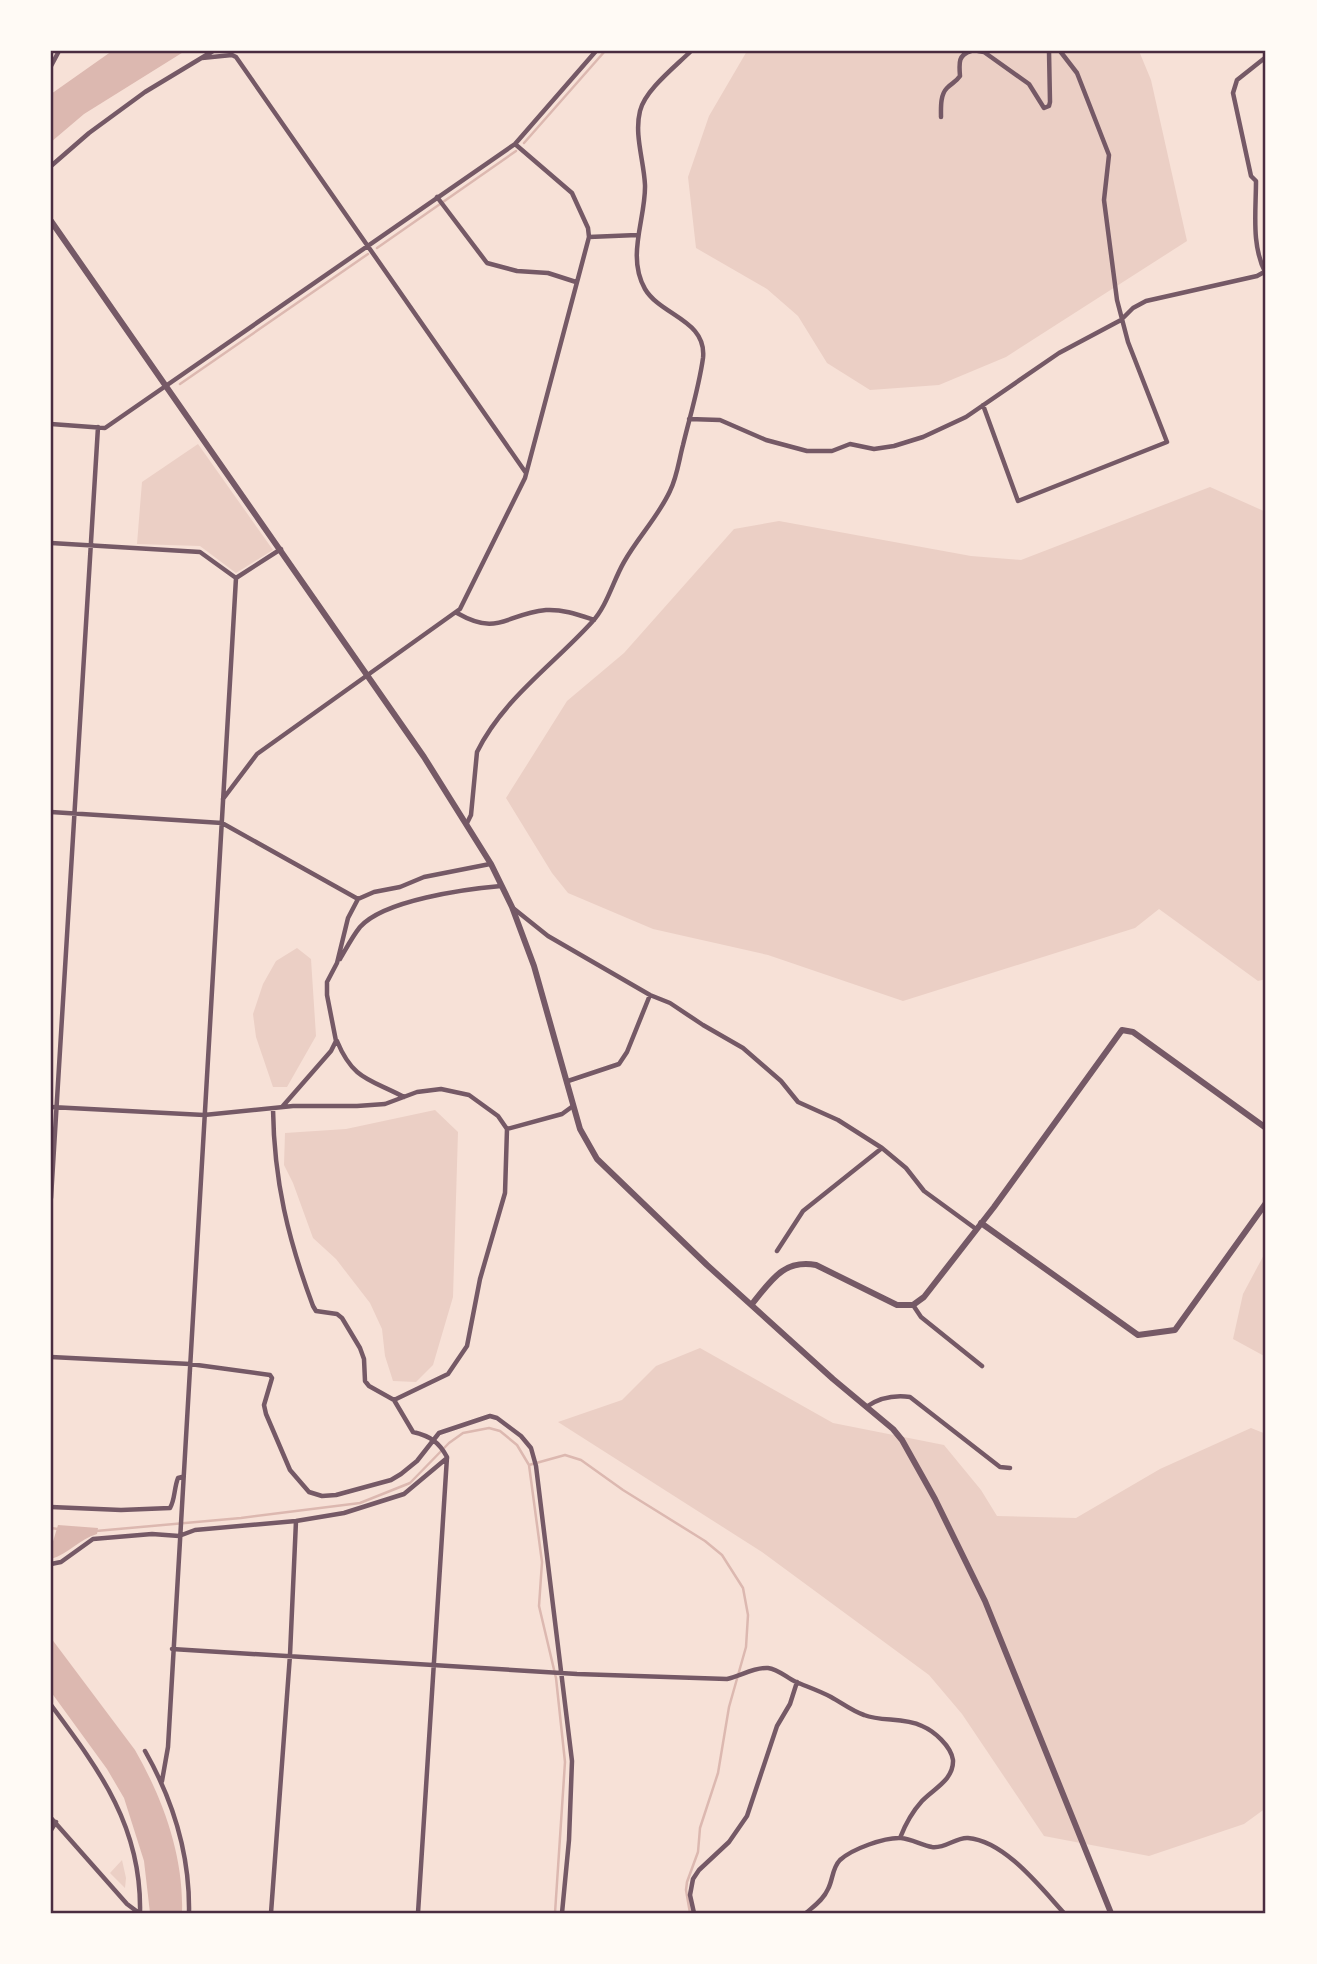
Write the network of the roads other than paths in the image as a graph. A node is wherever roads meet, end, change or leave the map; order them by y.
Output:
1 (60, 51) edge
2 (213, 51) edge
3 (596, 51) edge
4 (691, 51) edge
5 (971, 51) edge
6 (978, 51) edge
7 (1049, 51) edge
8 (1060, 51) edge
9 (1266, 57) edge
10 (202, 58) junction
11 (51, 66) edge
12 (942, 117) dead end
13 (515, 144) junction
14 (51, 166) edge
15 (440, 201) junction
16 (51, 221) edge
17 (637, 235) junction
18 (589, 237) junction
19 (367, 246) junction
20 (1266, 273) edge
21 (576, 282) junction
22 (1121, 320) junction
23 (167, 385) junction
24 (983, 405) junction
25 (689, 419) junction
26 (51, 424) edge
27 (98, 427) junction
28 (526, 473) junction
29 (51, 542) edge
30 (90, 545) junction
31 (281, 549) junction
32 (236, 578) junction
33 (457, 613) junction
34 (594, 620) junction
35 (367, 674) junction
36 (223, 800) junction
37 (51, 812) edge
38 (73, 814) junction
39 (222, 823) junction
40 (467, 823) junction
41 (491, 864) junction
42 (502, 886) junction
43 (359, 899) junction
44 (512, 907) junction
45 (337, 963) junction
46 (650, 995) junction
47 (336, 1041) junction
48 (568, 1081) junction
49 (404, 1097) junction
50 (573, 1106) junction
51 (54, 1107) edge
52 (280, 1108) junction
53 (273, 1109) junction
54 (204, 1115) junction
55 (1266, 1128) edge
56 (507, 1129) junction
57 (882, 1148) junction
58 (51, 1198) edge
59 (1266, 1203) edge
60 (979, 1226) junction
61 (777, 1251) dead end
62 (752, 1304) junction
63 (913, 1305) junction
64 (51, 1357) edge
65 (190, 1364) junction
66 (982, 1366) dead end
67 (394, 1400) junction
68 (866, 1407) junction
69 (433, 1439) junction
70 (447, 1455) junction
71 (1010, 1468) dead end
72 (183, 1477) junction
73 (51, 1507) edge
74 (296, 1521) junction
75 (179, 1536) junction
76 (51, 1564) edge
77 (172, 1649) junction
78 (290, 1655) junction
79 (432, 1665) junction
80 (557, 1673) junction
81 (797, 1682) junction
82 (51, 1705) edge
83 (145, 1751) dead end
84 (162, 1781) junction
85 (51, 1818) edge
86 (56, 1822) junction
87 (51, 1830) edge
88 (900, 1838) junction
89 (139, 1913) edge
90 (190, 1913) edge
91 (271, 1913) edge
92 (418, 1913) edge
93 (562, 1913) edge
94 (694, 1913) edge
95 (806, 1913) edge
96 (1064, 1913) edge
97 (1111, 1913) edge

1 - 11 street
2 - 10 street
3 - 13 street
4 - 17 street
5 - 12 street
6 - 7 street
8 - 22 street
9 - 20 street
10 - 14 street
10 - 19 street
13 - 15 street
13 - 18 street
15 - 19 street
15 - 21 street
16 - 23 street
17 - 18 street
17 - 25 street
18 - 21 street
19 - 23 street
19 - 28 street
20 - 22 street
21 - 28 street
22 - 24 street
22 - 24 street
23 - 27 street
23 - 31 street
24 - 25 street
25 - 34 street
26 - 27 street
27 - 30 street
28 - 33 street
29 - 30 street
30 - 32 street
30 - 38 street
31 - 32 street
31 - 35 street
32 - 36 street
33 - 34 street
33 - 35 street
34 - 40 street
35 - 36 street
35 - 40 street
36 - 39 street
37 - 38 street
38 - 39 street
38 - 51 street
39 - 43 street
39 - 54 street
40 - 41 street
41 - 42 street
41 - 43 street
42 - 44 street
42 - 45 street
43 - 45 street
44 - 46 street
44 - 48 street
45 - 47 street
46 - 48 street
46 - 57 street
47 - 49 street
47 - 52 street
48 - 50 street
49 - 52 street
49 - 56 street
50 - 56 street
50 - 62 street
51 - 54 street
51 - 58 street
52 - 53 street
53 - 54 street
53 - 67 street
54 - 65 street
55 - 60 street
56 - 67 street
57 - 60 street
57 - 61 street
59 - 60 street
60 - 63 street
62 - 63 street
62 - 68 street
63 - 66 street
64 - 65 street
65 - 69 street
65 - 72 street
67 - 69 street
68 - 71 street
68 - 97 street
69 - 70 street
69 - 80 street
70 - 74 street
70 - 79 street
72 - 73 street
72 - 75 street
74 - 75 street
74 - 78 street
75 - 76 street
75 - 77 street
77 - 78 street
77 - 84 street
78 - 79 street
78 - 91 street
79 - 80 street
79 - 92 street
80 - 81 street
80 - 93 street
81 - 88 street
81 - 94 street
82 - 89 street
83 - 84 street
84 - 90 street
85 - 86 street
86 - 87 street
86 - 89 street
88 - 95 street
88 - 96 street

